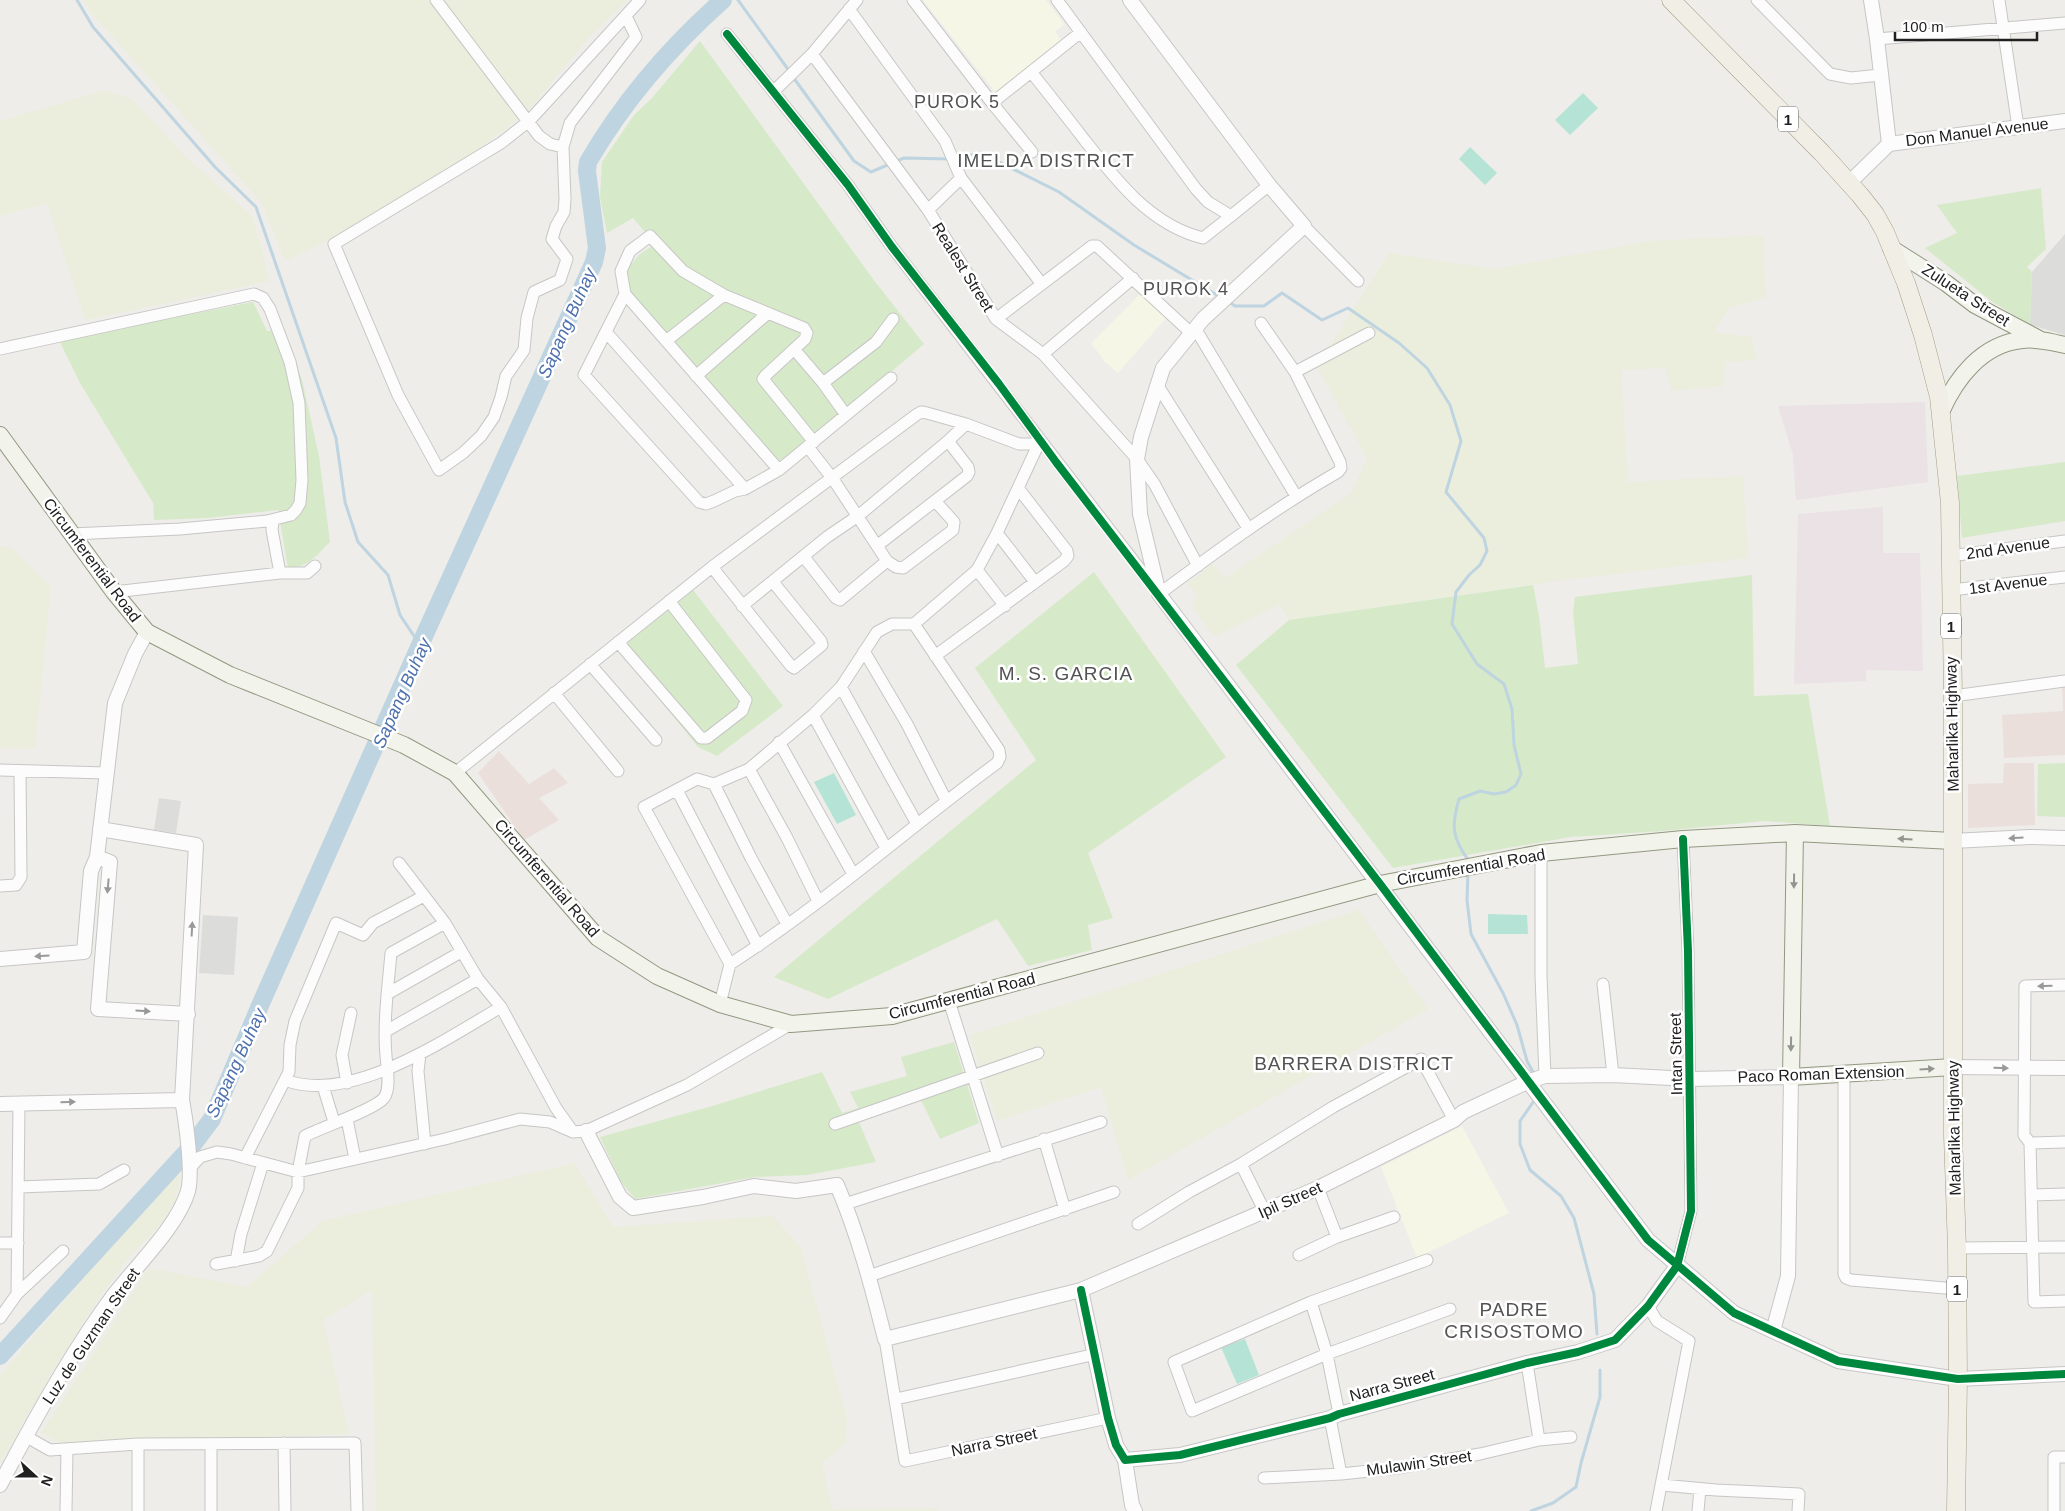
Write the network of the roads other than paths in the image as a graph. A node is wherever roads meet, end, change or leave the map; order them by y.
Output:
1 (436, 0) edge
2 (640, 0) edge
3 (857, 0) edge
4 (913, 0) edge
5 (1057, 0) edge
6 (1130, 0) edge
7 (1671, 0) edge
8 (1757, 0) edge
9 (1871, 0) edge
10 (1999, 0) edge
11 (850, 9) junction
12 (626, 16) junction
13 (2065, 23) edge
14 (2002, 30) junction
15 (1081, 32) junction
16 (727, 34) dead end
17 (1877, 39) junction
18 (812, 54) junction
19 (1032, 72) junction
20 (1880, 75) junction
21 (774, 90) junction
22 (992, 103) junction
23 (529, 121) junction
24 (2065, 121) edge
25 (2018, 127) junction
26 (1889, 144) junction
27 (563, 147) junction
28 (1032, 152) dead end
29 (961, 178) junction
30 (1849, 183) junction
31 (1269, 185) junction
32 (928, 210) junction
33 (1231, 216) junction
34 (1304, 226) junction
35 (1891, 248) junction
36 (1132, 278) junction
37 (1358, 281) dead end
38 (1041, 283) junction
39 (625, 294) junction
40 (724, 295) junction
41 (768, 313) junction
42 (894, 319) dead end
43 (996, 320) junction
44 (1260, 323) dead end
45 (1193, 331) junction
46 (606, 332) junction
47 (1369, 333) dead end
48 (2041, 340) junction
49 (666, 341) junction
50 (2065, 345) edge
51 (0, 349) edge
52 (794, 349) junction
53 (1043, 354) junction
54 (1295, 372) junction
55 (696, 376) junction
56 (891, 378) dead end
57 (823, 383) junction
58 (1158, 386) junction
59 (1941, 412) junction
60 (846, 416) junction
61 (966, 424) junction
62 (0, 435) edge
63 (948, 441) junction
64 (1040, 443) junction
65 (811, 444) junction
66 (1138, 459) junction
67 (779, 470) junction
68 (833, 478) junction
69 (1018, 488) junction
70 (745, 489) junction
71 (1296, 496) junction
72 (935, 501) junction
73 (858, 516) junction
74 (273, 521) junction
75 (1248, 528) junction
76 (998, 533) junction
77 (72, 534) junction
78 (2065, 541) edge
79 (878, 545) junction
80 (1950, 556) junction
81 (804, 557) junction
82 (887, 560) junction
83 (315, 566) dead end
84 (1198, 566) junction
85 (712, 567) junction
86 (977, 570) junction
87 (280, 573) junction
88 (2065, 577) edge
89 (773, 582) junction
90 (1035, 582) junction
91 (1951, 590) junction
92 (114, 592) junction
93 (1159, 594) junction
94 (669, 601) junction
95 (742, 606) junction
96 (1005, 606) junction
97 (914, 624) junction
98 (147, 632) junction
99 (618, 642) junction
100 (864, 650) junction
101 (935, 656) junction
102 (590, 664) junction
103 (2065, 681) edge
104 (841, 687) junction
105 (554, 693) junction
106 (1953, 696) junction
107 (813, 715) junction
108 (656, 740) dead end
109 (779, 742) junction
110 (749, 769) junction
111 (0, 770) edge
112 (20, 771) junction
113 (618, 771) dead end
114 (106, 773) junction
115 (455, 773) junction
116 (714, 784) junction
117 (676, 790) junction
118 (946, 800) junction
119 (917, 824) junction
120 (100, 829) junction
121 (1795, 832) junction
122 (2065, 838) edge
123 (1683, 839) junction
124 (1953, 841) junction
125 (886, 848) junction
126 (1541, 853) junction
127 (97, 857) junction
128 (398, 863) dead end
129 (853, 874) junction
130 (1380, 884) junction
131 (0, 886) edge
132 (424, 896) junction
133 (818, 901) junction
134 (444, 923) junction
135 (787, 924) junction
136 (758, 946) junction
137 (461, 952) junction
138 (0, 959) edge
139 (730, 964) junction
140 (478, 979) junction
141 (1603, 984) dead end
142 (2065, 985) edge
143 (387, 994) junction
144 (949, 1001) junction
145 (720, 1004) junction
146 (501, 1007) junction
147 (351, 1013) dead end
148 (188, 1014) junction
149 (790, 1024) junction
150 (386, 1031) junction
151 (1038, 1052) dead end
152 (420, 1054) junction
153 (387, 1068) junction
154 (1953, 1068) junction
155 (2065, 1068) edge
156 (2024, 1069) junction
157 (1613, 1075) junction
158 (1844, 1075) junction
159 (973, 1076) junction
160 (1545, 1076) junction
161 (1791, 1077) junction
162 (1690, 1079) junction
163 (285, 1080) junction
164 (1527, 1082) junction
165 (347, 1083) junction
166 (323, 1086) junction
167 (182, 1100) junction
168 (19, 1103) junction
169 (0, 1104) edge
170 (347, 1119) junction
171 (1454, 1120) junction
172 (334, 1122) junction
173 (1100, 1122) dead end
174 (835, 1124) dead end
175 (579, 1132) junction
176 (1044, 1140) junction
177 (2065, 1142) edge
178 (2030, 1143) junction
179 (425, 1144) junction
180 (998, 1156) junction
181 (245, 1158) junction
182 (355, 1159) junction
183 (263, 1163) junction
184 (188, 1164) junction
185 (1242, 1164) junction
186 (124, 1170) dead end
187 (298, 1172) junction
188 (19, 1187) junction
189 (1318, 1188) junction
190 (1114, 1192) dead end
191 (2065, 1194) edge
192 (2031, 1195) junction
193 (845, 1204) junction
194 (1065, 1210) junction
195 (1265, 1212) junction
196 (1394, 1217) dead end
197 (1138, 1224) dead end
198 (1337, 1238) junction
199 (0, 1243) edge
200 (18, 1243) junction
201 (2065, 1247) edge
202 (1957, 1248) junction
203 (2032, 1248) junction
204 (63, 1251) dead end
205 (1299, 1255) dead end
206 (1427, 1260) dead end
207 (236, 1261) junction
208 (216, 1264) dead end
209 (1677, 1266) junction
210 (869, 1276) junction
211 (1957, 1289) junction
212 (1081, 1290) junction
213 (17, 1294) junction
214 (2065, 1301) edge
215 (1311, 1302) junction
216 (1648, 1306) junction
217 (1450, 1309) dead end
218 (0, 1318) edge
219 (1773, 1331) junction
220 (885, 1339) junction
221 (1096, 1354) junction
222 (1327, 1354) junction
223 (1526, 1363) junction
224 (2065, 1374) edge
225 (1958, 1379) junction
226 (896, 1399) junction
227 (1335, 1416) junction
228 (1108, 1418) junction
229 (25, 1436) junction
230 (1571, 1437) dead end
231 (1539, 1440) junction
232 (284, 1443) junction
233 (138, 1444) junction
234 (211, 1444) junction
235 (67, 1449) junction
236 (2065, 1457) edge
237 (1126, 1460) junction
238 (1341, 1474) junction
239 (1264, 1478) dead end
240 (0, 1485) edge
241 (1662, 1485) junction
242 (1700, 1489) junction
243 (2057, 1508) edge
244 (66, 1511) edge
245 (138, 1511) edge
246 (212, 1511) edge
247 (284, 1511) edge
248 (357, 1511) edge
249 (1135, 1511) edge
250 (1656, 1511) edge
251 (1698, 1511) edge
252 (1798, 1511) edge
253 (1956, 1511) edge

1 - 23 street
2 - 12 street
3 - 11 street
4 - 22 street
5 - 15 street
6 - 31 street
7 - 30 main road, Maharlika Highway / 1
8 - 20 street
9 - 17 street
10 - 14 street
11 - 18 street
11 - 29 street
12 - 23 street
12 - 27 street
13 - 14 street
14 - 17 street
14 - 25 street
15 - 19 street
15 - 33 street
16 - 21 street
17 - 20 street
18 - 21 street
18 - 32 street, Realest Street
19 - 22 street
19 - 33 street
20 - 26 street
21 - 64 street
22 - 28 street
23 - 27 street
23 - 27 street
24 - 25 street, Don Manuel Avenue
25 - 26 street, Don Manuel Avenue
26 - 30 street
29 - 32 street
29 - 38 street
30 - 35 main road, Maharlika Highway / 1
31 - 33 street
31 - 34 street
32 - 43 street, Realest Street
34 - 37 street
34 - 45 street
35 - 48 main road, Zulueta Street
35 - 59 main road, Maharlika Highway / 1
36 - 38 street
36 - 45 street
36 - 53 street
38 - 43 street
39 - 40 street
39 - 46 street
39 - 49 street
40 - 41 street
40 - 49 street
41 - 52 street
41 - 55 street
42 - 57 street
43 - 53 street, Realest Street
44 - 54 street
45 - 58 street
45 - 71 street
46 - 70 street
46 - 70 street
47 - 54 street
48 - 50 main road, Zulueta Street
48 - 59 main road, Zulueta Street
49 - 55 street
51 - 74 street
52 - 57 street
52 - 65 street
53 - 66 street, Realest Street
54 - 71 street
55 - 67 street
56 - 60 street
57 - 60 street
58 - 66 street
58 - 75 street
59 - 80 main road, Maharlika Highway / 1
60 - 65 street
61 - 63 street
61 - 64 street
61 - 68 street
62 - 77 main road, Circumferential Road
63 - 72 street
63 - 73 street
64 - 69 street
64 - 93 street
65 - 67 street
65 - 68 street
66 - 84 street, Realest Street
66 - 93 street
67 - 70 street
68 - 73 street
68 - 85 street
69 - 76 street
69 - 90 street
71 - 75 street
72 - 79 street
72 - 82 street
73 - 79 street
73 - 81 street
74 - 77 street
74 - 87 street
75 - 84 street
76 - 86 street
76 - 90 street
77 - 92 main road, Circumferential Road
78 - 80 street, 2nd Avenue
79 - 82 street
80 - 91 main road, Maharlika Highway / 1
81 - 82 street
81 - 89 street
83 - 87 street
84 - 93 street
85 - 94 street
85 - 95 street
86 - 96 street
86 - 97 street
87 - 92 street
88 - 91 street, 1st Avenue
89 - 95 street
89 - 95 street
90 - 96 street
91 - 106 main road, Maharlika Highway / 1
92 - 98 main road, Circumferential Road
93 - 130 street
94 - 99 street
94 - 99 street
96 - 101 street
97 - 100 street
97 - 101 street
98 - 114 street
98 - 115 main road, Circumferential Road
99 - 102 street
100 - 104 street
100 - 118 street
101 - 118 street
102 - 105 street
102 - 108 street
103 - 106 street
104 - 107 street
104 - 119 street
105 - 113 street
105 - 115 street
106 - 124 main road, Maharlika Highway / 1
107 - 109 street
107 - 125 street
109 - 110 street
109 - 129 street
110 - 116 street
110 - 133 street
111 - 112 street
112 - 114 street
112 - 131 street
114 - 120 street
115 - 145 main road, Circumferential Road
116 - 117 street
116 - 135 street
117 - 136 street
117 - 139 street
118 - 119 street
119 - 125 street
120 - 127 street
148 -> 120 street
121 - 123 main road, Circumferential Road
124 -> 121 main road, Circumferential Road
121 -> 161 main road
122 -> 124 street
123 - 126 main road, Circumferential Road
123 - 162 street, Intan Street
124 - 154 main road, Maharlika Highway / 1
125 - 129 street
126 - 130 main road, Circumferential Road
126 - 160 street
127 -> 138 street
127 -> 148 street
128 - 132 street
129 - 133 street
130 - 144 main road, Circumferential Road
130 - 164 street
132 - 134 street
132 - 163 street
133 - 135 street
134 - 137 street
134 - 143 street
135 - 136 street
136 - 139 street
137 - 140 street
137 - 143 street
139 - 145 street
140 - 146 street
140 - 150 street
141 - 157 street
142 -> 156 street
143 - 150 street
144 - 149 main road, Circumferential Road
144 - 159 street
145 - 149 main road, Circumferential Road
146 - 152 street
146 - 175 street
147 - 165 street
148 - 167 street
149 - 175 street
150 - 153 street
151 - 159 street
152 - 153 street
152 - 179 street
153 - 165 street
153 - 170 street
154 -> 156 street
158 -> 154 main road, Paco Roman Extension
154 - 202 main road, Maharlika Highway / 1
155 - 156 street
156 - 178 street
157 - 160 street, Ipil Street
157 - 162 street, Ipil Street
158 - 161 main road, Paco Roman Extension
158 - 211 street
159 - 174 street
159 - 180 street
160 - 164 street, Ipil Street
161 - 162 street, Paco Roman Extension
161 - 219 street
162 - 209 street, Intan Street
163 - 166 street
163 - 181 street
164 - 171 street, Ipil Street
164 - 209 street
165 - 166 street
166 - 172 street
168 -> 167 street
167 - 184 street
168 - 169 street
168 - 188 street
170 - 172 street
170 - 182 street
171 - 185 street
171 - 189 street, Ipil Street
172 - 187 street
173 - 176 street
175 - 179 street
175 - 193 street, Narra Street
176 - 180 street
176 - 194 street
177 - 178 street
178 - 192 street
179 - 182 street
180 - 193 street
181 - 183 street
181 - 184 street
182 - 187 street
183 - 187 street
183 - 207 street
184 - 229 street, Luz de Guzman Street
185 - 195 street
185 - 197 street
186 - 188 street
187 - 207 street
188 - 200 street
189 - 195 street, Ipil Street
189 - 198 street
190 - 194 street
191 - 192 street
192 - 203 street
193 - 210 street, Narra Street
194 - 210 street
195 - 212 street, Ipil Street
196 - 198 street
198 - 205 street
199 - 200 street
200 - 213 street
201 - 203 street
202 - 203 street
202 - 211 main road, Maharlika Highway / 1
203 - 214 street
204 - 213 street
206 - 215 street
207 - 208 street
209 - 216 street, Narra Street
209 - 219 street
210 - 220 street, Narra Street
211 - 225 main road, Maharlika Highway / 1
212 - 220 street, Ipil Street
212 - 221 street
213 - 218 street
215 - 222 street
215 - 222 street
216 - 223 street, Narra Street
216 - 241 street
217 - 222 street
219 - 225 street
220 - 226 street, Narra Street
221 - 226 street
221 - 228 street
222 - 227 street
223 - 227 street, Narra Street
223 - 231 street
224 - 225 street
225 - 253 main road, Maharlika Highway / 1
226 - 228 street, Narra Street
227 - 237 street, Narra Street
227 - 238 street
228 - 237 street
229 - 235 street
229 - 240 street, Luz de Guzman Street
230 - 231 street, Mulawin Street
231 - 238 street, Mulawin Street
232 - 234 street
232 - 247 street
232 - 248 street
233 - 234 street
233 - 235 street
233 - 245 street
234 - 246 street
235 - 244 street
236 - 243 street
237 - 249 street
238 - 239 street, Mulawin Street
241 - 242 street
241 - 250 street
242 - 251 street
242 - 252 street

